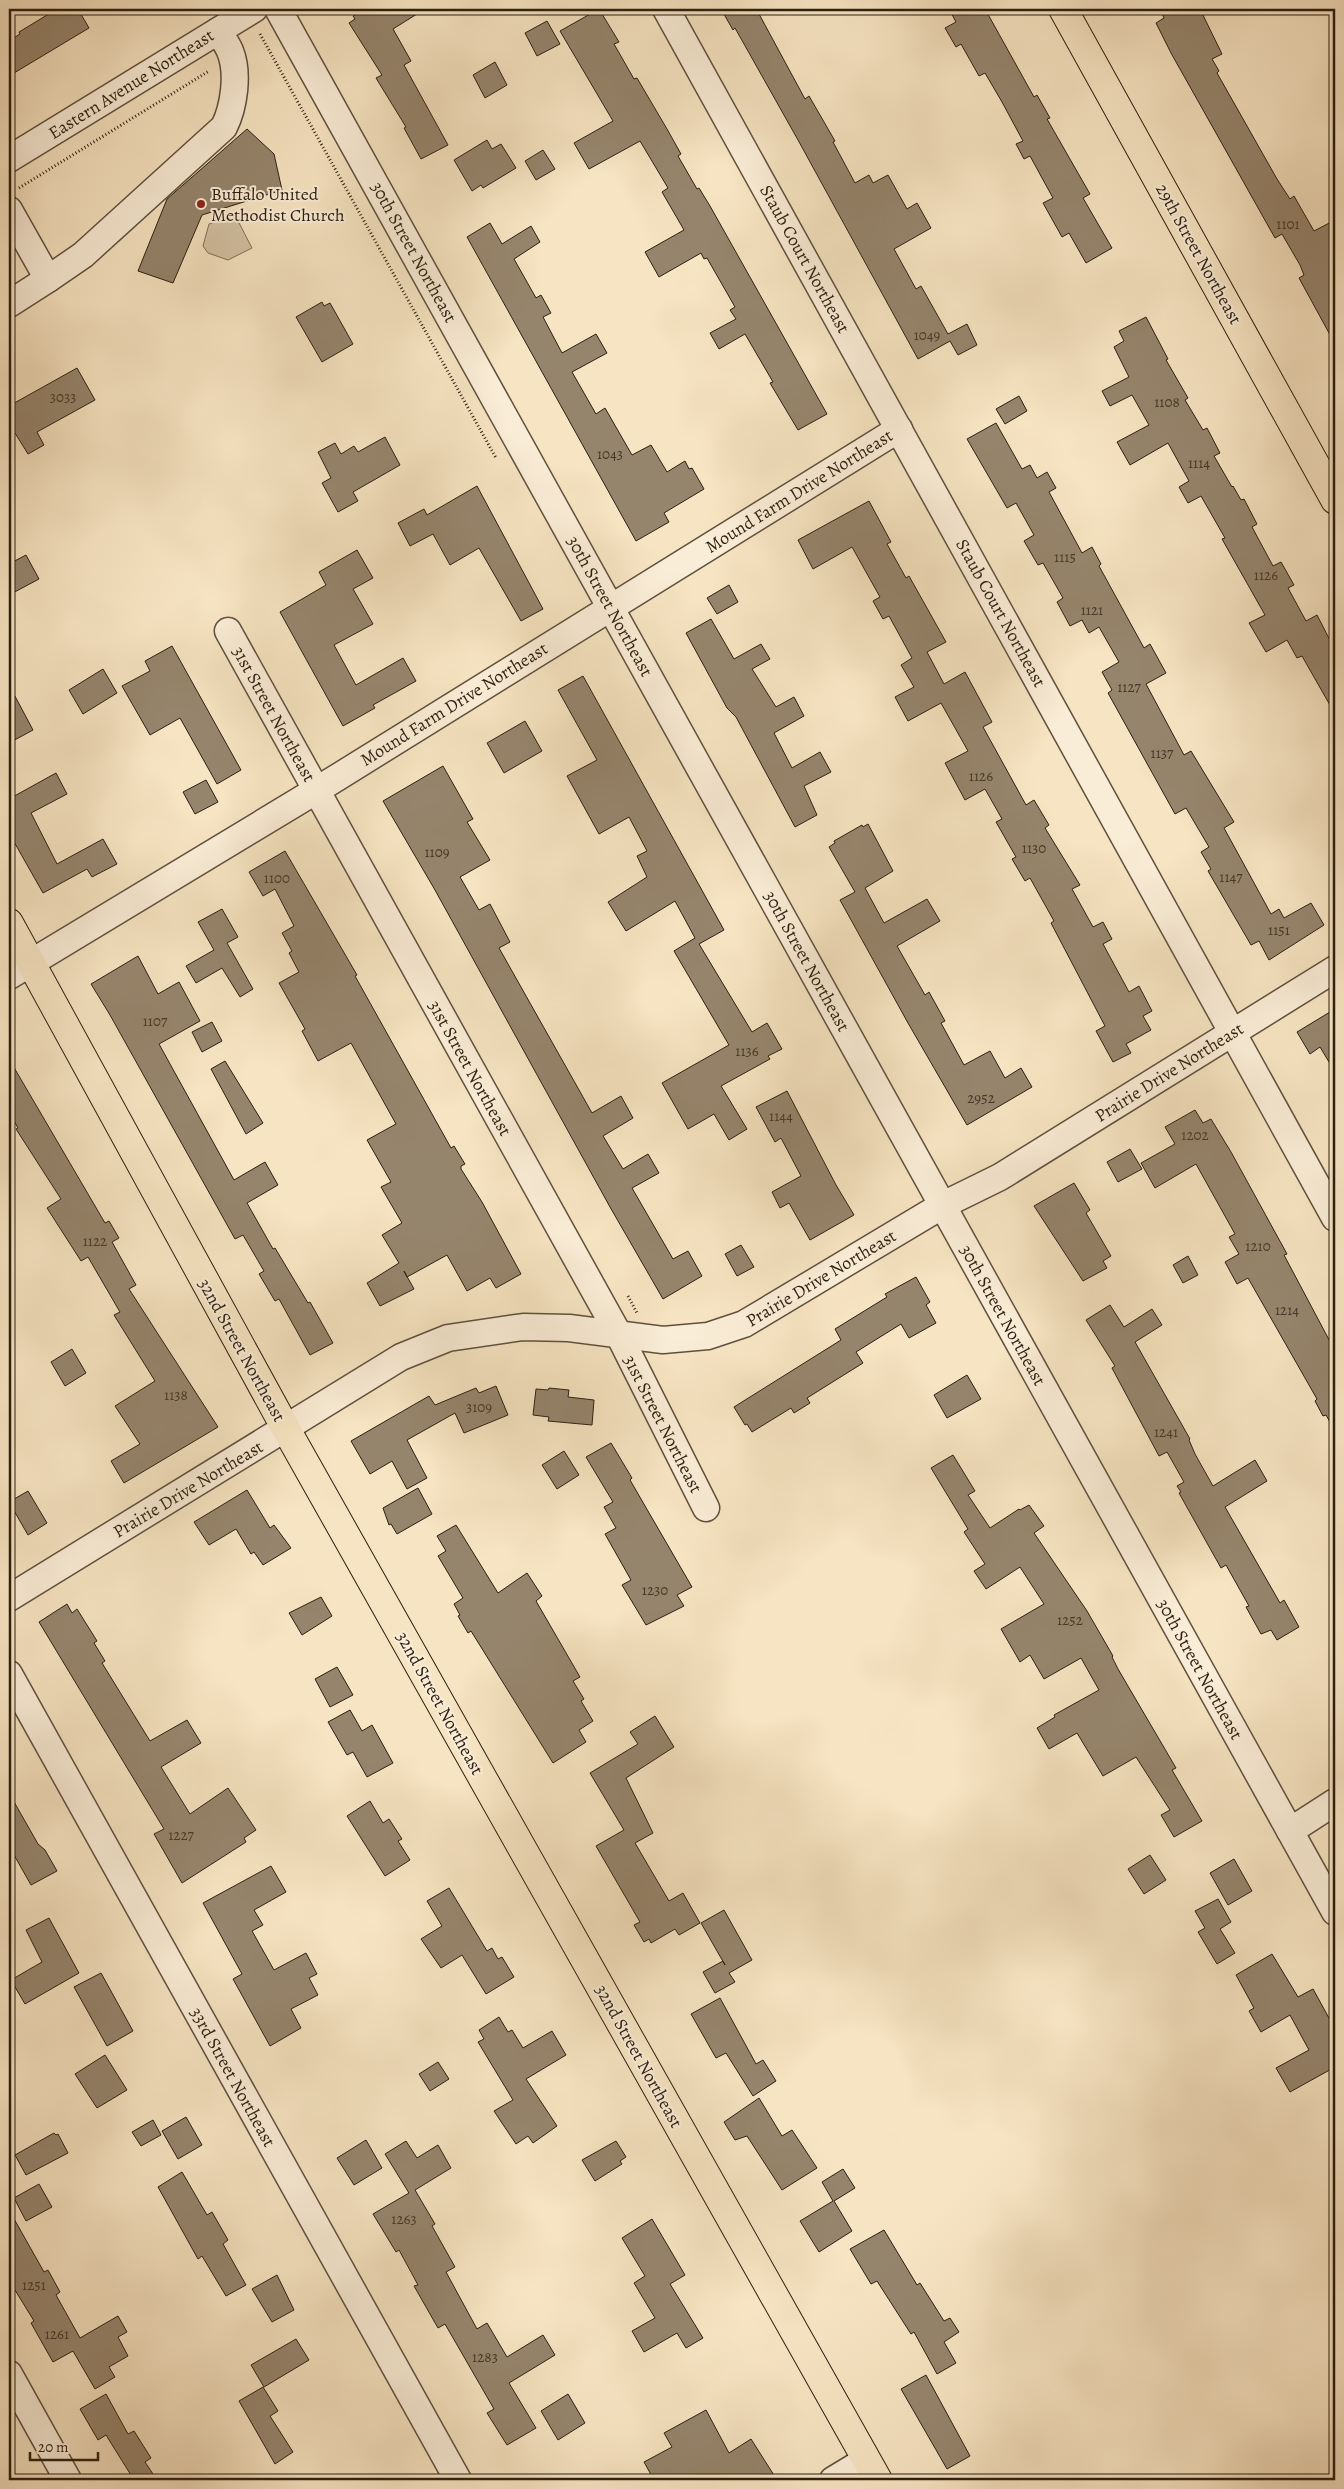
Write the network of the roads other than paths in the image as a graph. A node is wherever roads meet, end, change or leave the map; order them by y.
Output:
1 (278, 9) edge
2 (666, 9) edge
3 (1063, 9) edge
4 (256, 19) edge
5 (218, 30) junction
6 (9, 160) edge
7 (12, 200) edge
8 (48, 278) junction
9 (9, 304) edge
10 (899, 429) junction
11 (1335, 500) edge
12 (610, 606) junction
13 (228, 631) dead end
14 (316, 790) junction
15 (9, 923) edge
16 (1335, 969) edge
17 (20, 970) edge
18 (1233, 1033) junction
19 (943, 1205) junction
20 (1335, 1218) edge
21 (618, 1335) junction
22 (286, 1429) junction
23 (706, 1508) dead end
24 (9, 1598) edge
25 (9, 1674) edge
26 (1335, 1802) edge
27 (1290, 1831) junction
28 (1335, 1912) edge
29 (9, 2374) edge
30 (872, 2470) edge
31 (68, 2480) edge
32 (458, 2480) edge
33 (833, 2480) edge

1 - 12 street, 30th Street Northeast
2 - 10 street, Staub Court Northeast
3 - 11 main road, 29th Street Northeast
4 - 5 street, Eastern Avenue Northeast
5 - 6 street, Eastern Avenue Northeast
5 - 8 street
7 - 8 street
8 - 9 street
10 - 12 street, Mound Farm Drive Northeast
10 - 18 street, Staub Court Northeast
12 - 14 street, Mound Farm Drive Northeast
12 - 19 street, 30th Street Northeast
13 - 14 street, 31st Street Northeast
14 - 17 street, Mound Farm Drive Northeast
14 - 21 street, 31st Street Northeast
15 - 17 main road, 32nd Street Northeast
16 - 18 street, Prairie Drive Northeast
17 - 22 main road, 32nd Street Northeast
18 - 19 street, Prairie Drive Northeast
18 - 20 street, Staub Court Northeast
19 - 21 street, Prairie Drive Northeast
19 - 27 street, 30th Street Northeast
21 - 22 street, Prairie Drive Northeast
21 - 23 street, 31st Street Northeast
22 - 24 street, Prairie Drive Northeast
22 - 30 main road, 32nd Street Northeast
25 - 32 street, 33rd Street Northeast
26 - 27 street
27 - 28 street, 30th Street Northeast
29 - 31 street
30 - 33 street

